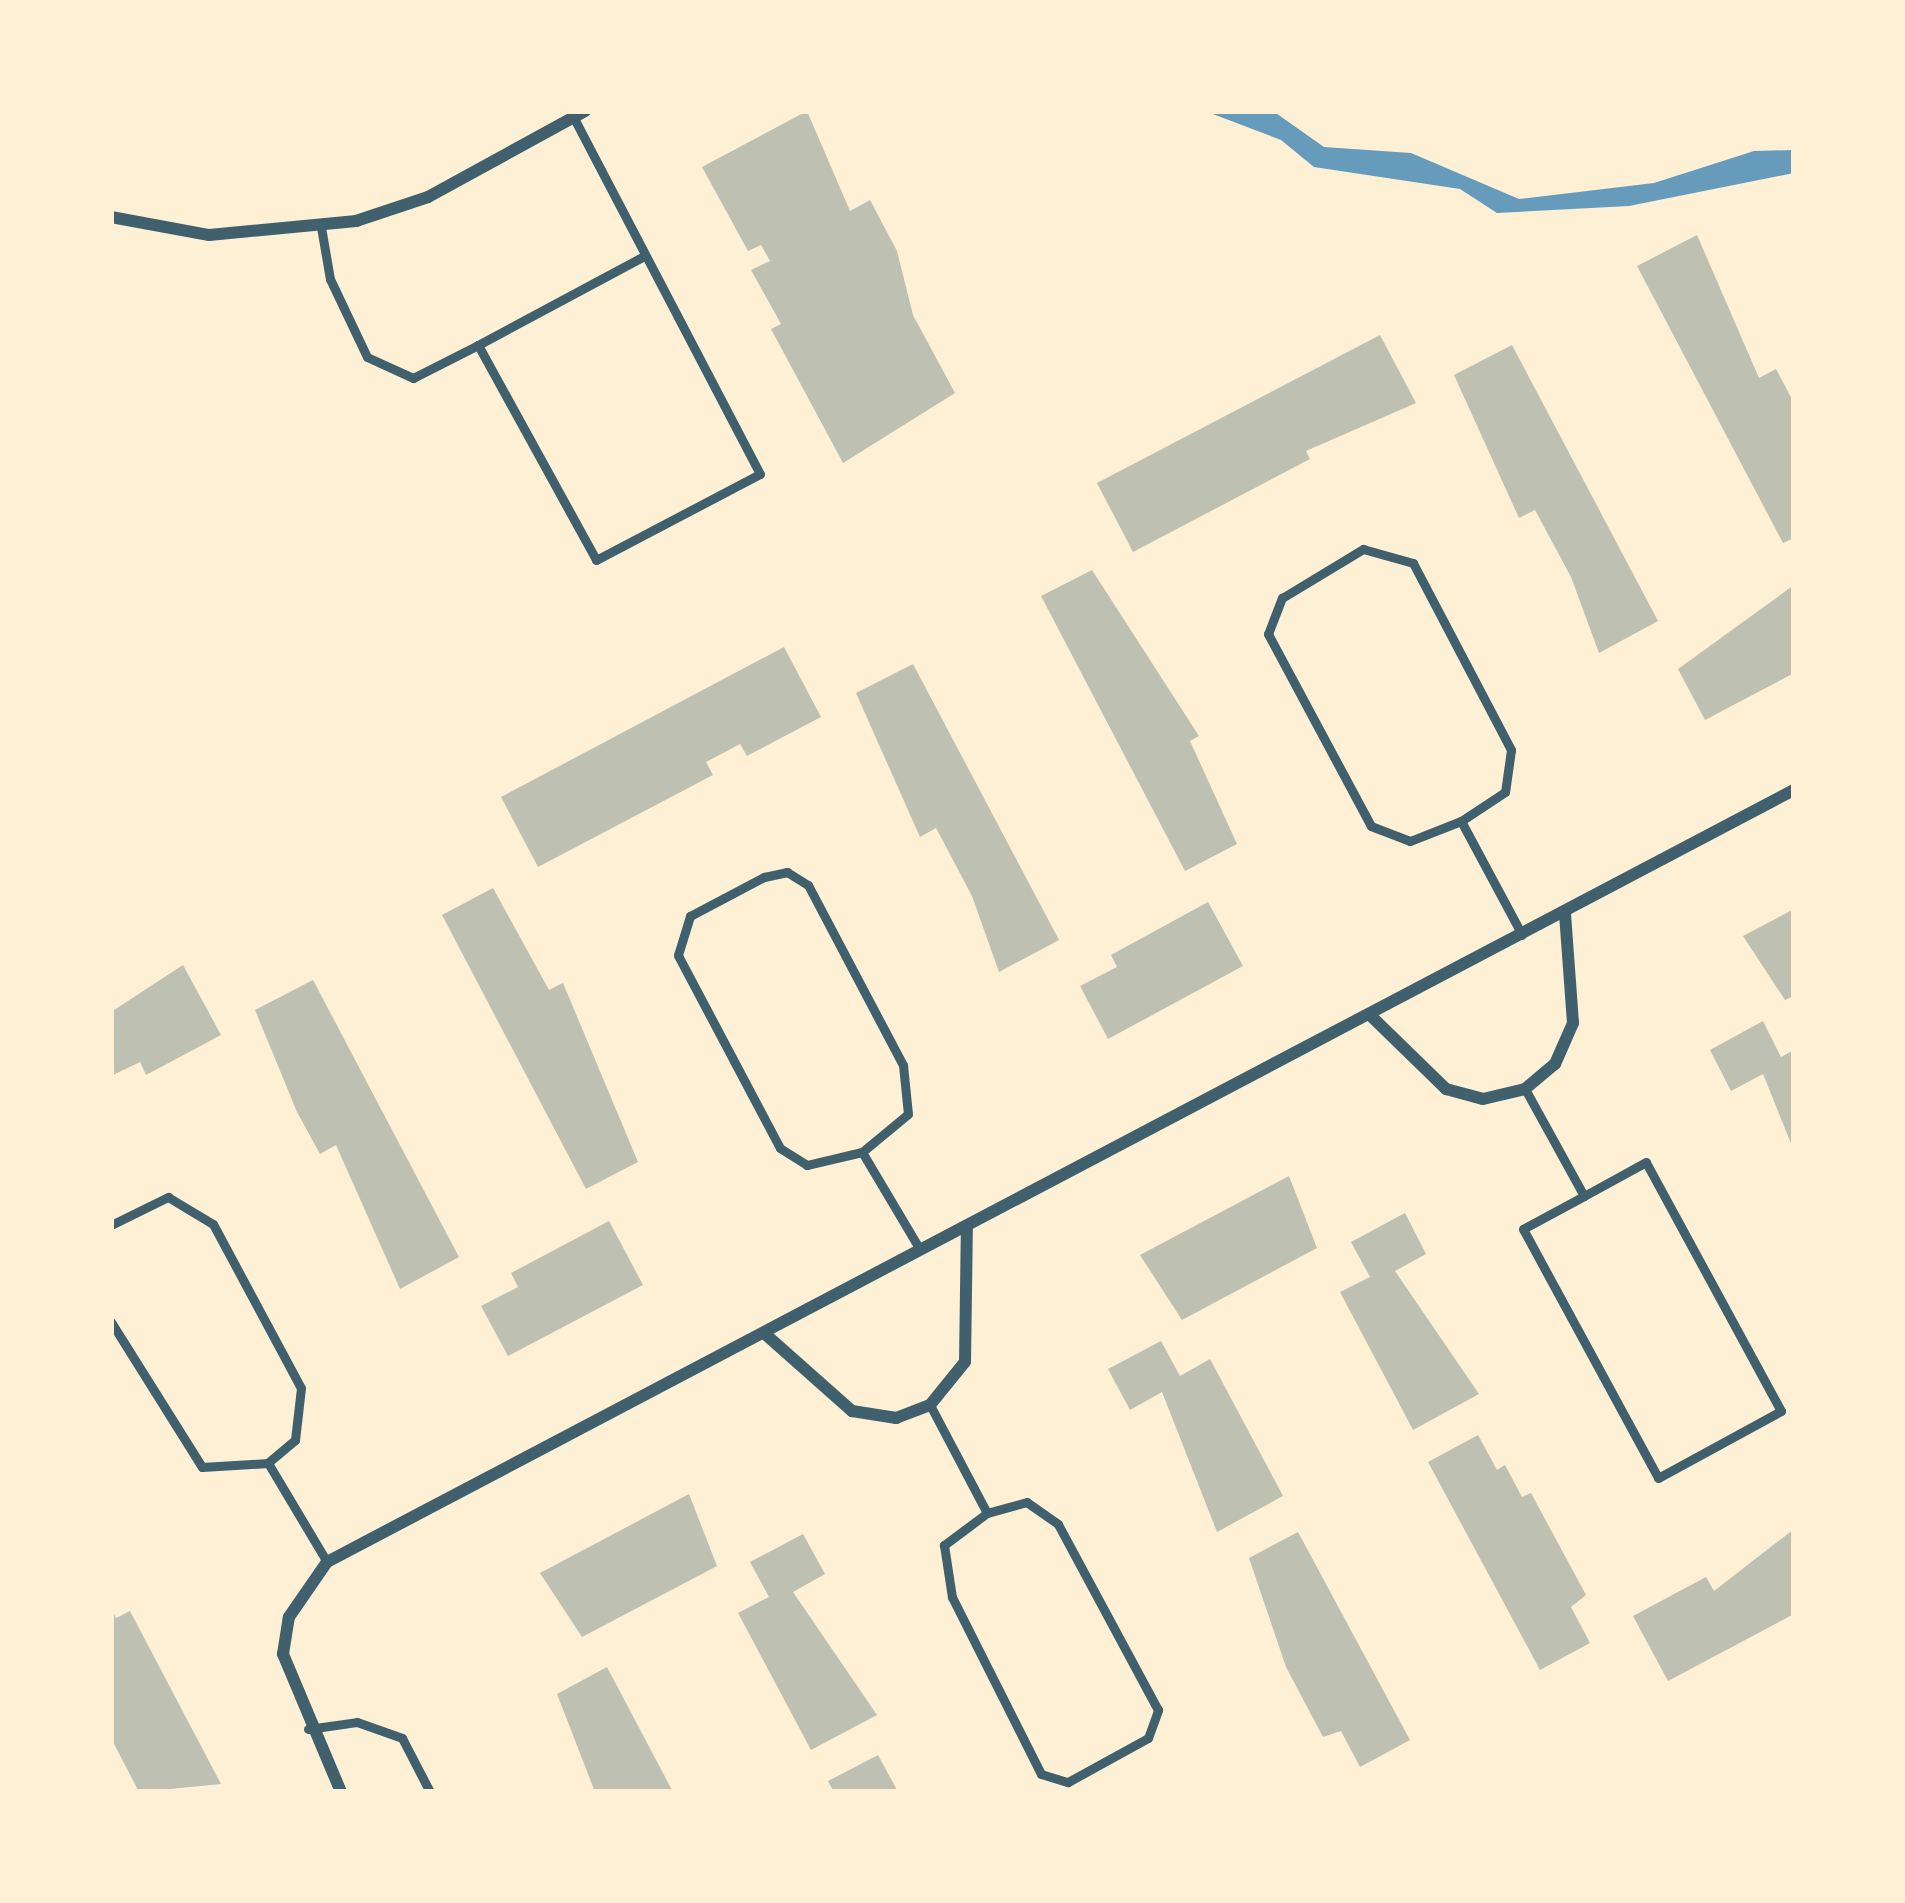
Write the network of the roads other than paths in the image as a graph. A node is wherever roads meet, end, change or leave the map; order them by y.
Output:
1 (579, 114) edge
2 (111, 217) edge
3 (321, 227) junction
4 (644, 256) junction
5 (478, 345) junction
6 (1794, 790) edge
7 (1461, 821) junction
8 (1565, 914) junction
9 (1522, 935) junction
10 (1371, 1016) junction
11 (1525, 1090) junction
12 (862, 1152) junction
13 (1584, 1196) junction
14 (111, 1225) edge
15 (967, 1227) junction
16 (919, 1249) junction
17 (111, 1322) edge
18 (764, 1333) junction
19 (930, 1405) junction
20 (268, 1462) junction
21 (987, 1514) junction
22 (327, 1562) junction
23 (308, 1729) junction
24 (341, 1792) edge
25 (430, 1792) edge

1 - 3 street
1 - 4 lane
2 - 3 street
3 - 5 lane
4 - 5 lane
4 - 5 lane
6 - 8 street
7 - 7 lane
7 - 9 lane
8 - 9 street
8 - 11 street
9 - 10 street
10 - 11 street
10 - 15 street
11 - 13 lane
12 - 12 lane
12 - 16 lane
13 - 13 lane
14 - 20 lane
15 - 16 street
15 - 19 street
16 - 18 street
17 - 20 lane
18 - 19 street
18 - 22 street
19 - 21 lane
20 - 22 lane
21 - 21 lane
22 - 23 street
23 - 24 street
23 - 25 lane

